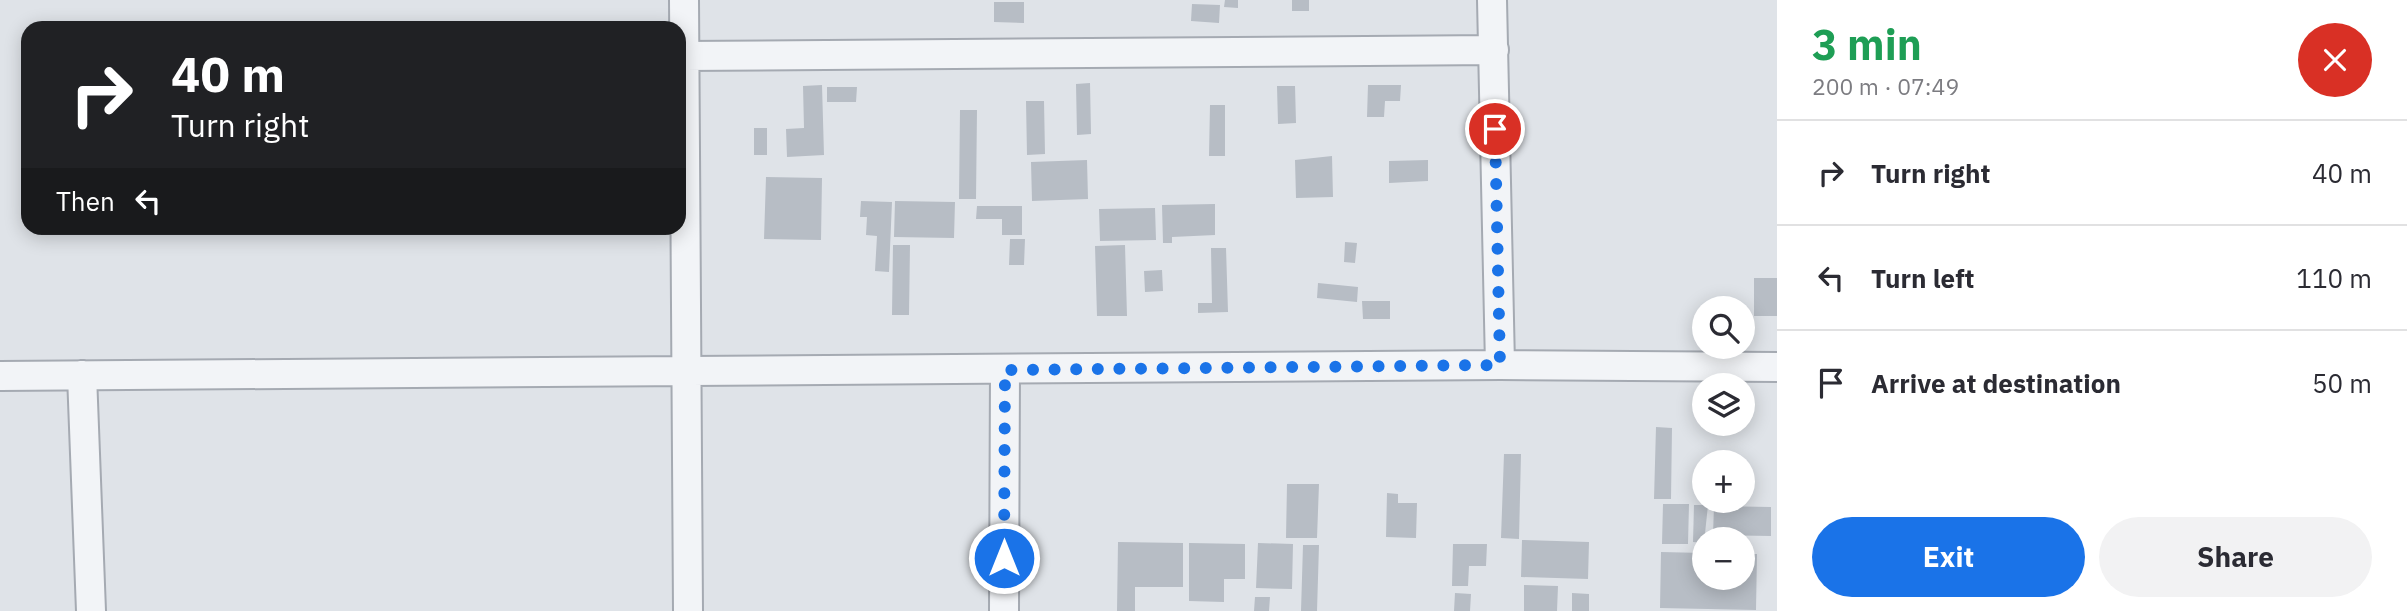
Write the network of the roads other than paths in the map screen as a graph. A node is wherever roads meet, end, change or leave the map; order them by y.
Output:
1 (684, 0) edge
2 (1492, 0) edge
3 (684, 21) edge
4 (1494, 50) junction
5 (686, 56) edge
6 (685, 235) edge
7 (1500, 365) junction
8 (1777, 367) edge
9 (1005, 370) junction
10 (685, 371) junction
11 (82, 375) junction
12 (0, 376) edge
13 (91, 611) edge
14 (688, 611) edge
15 (1004, 611) edge

1 - 3 street
2 - 4 street
4 - 5 street
4 - 7 street
6 - 10 street
7 - 8 street
7 - 9 street
9 - 10 street
9 - 15 street
10 - 11 street
10 - 14 street
11 - 12 street
11 - 13 street

